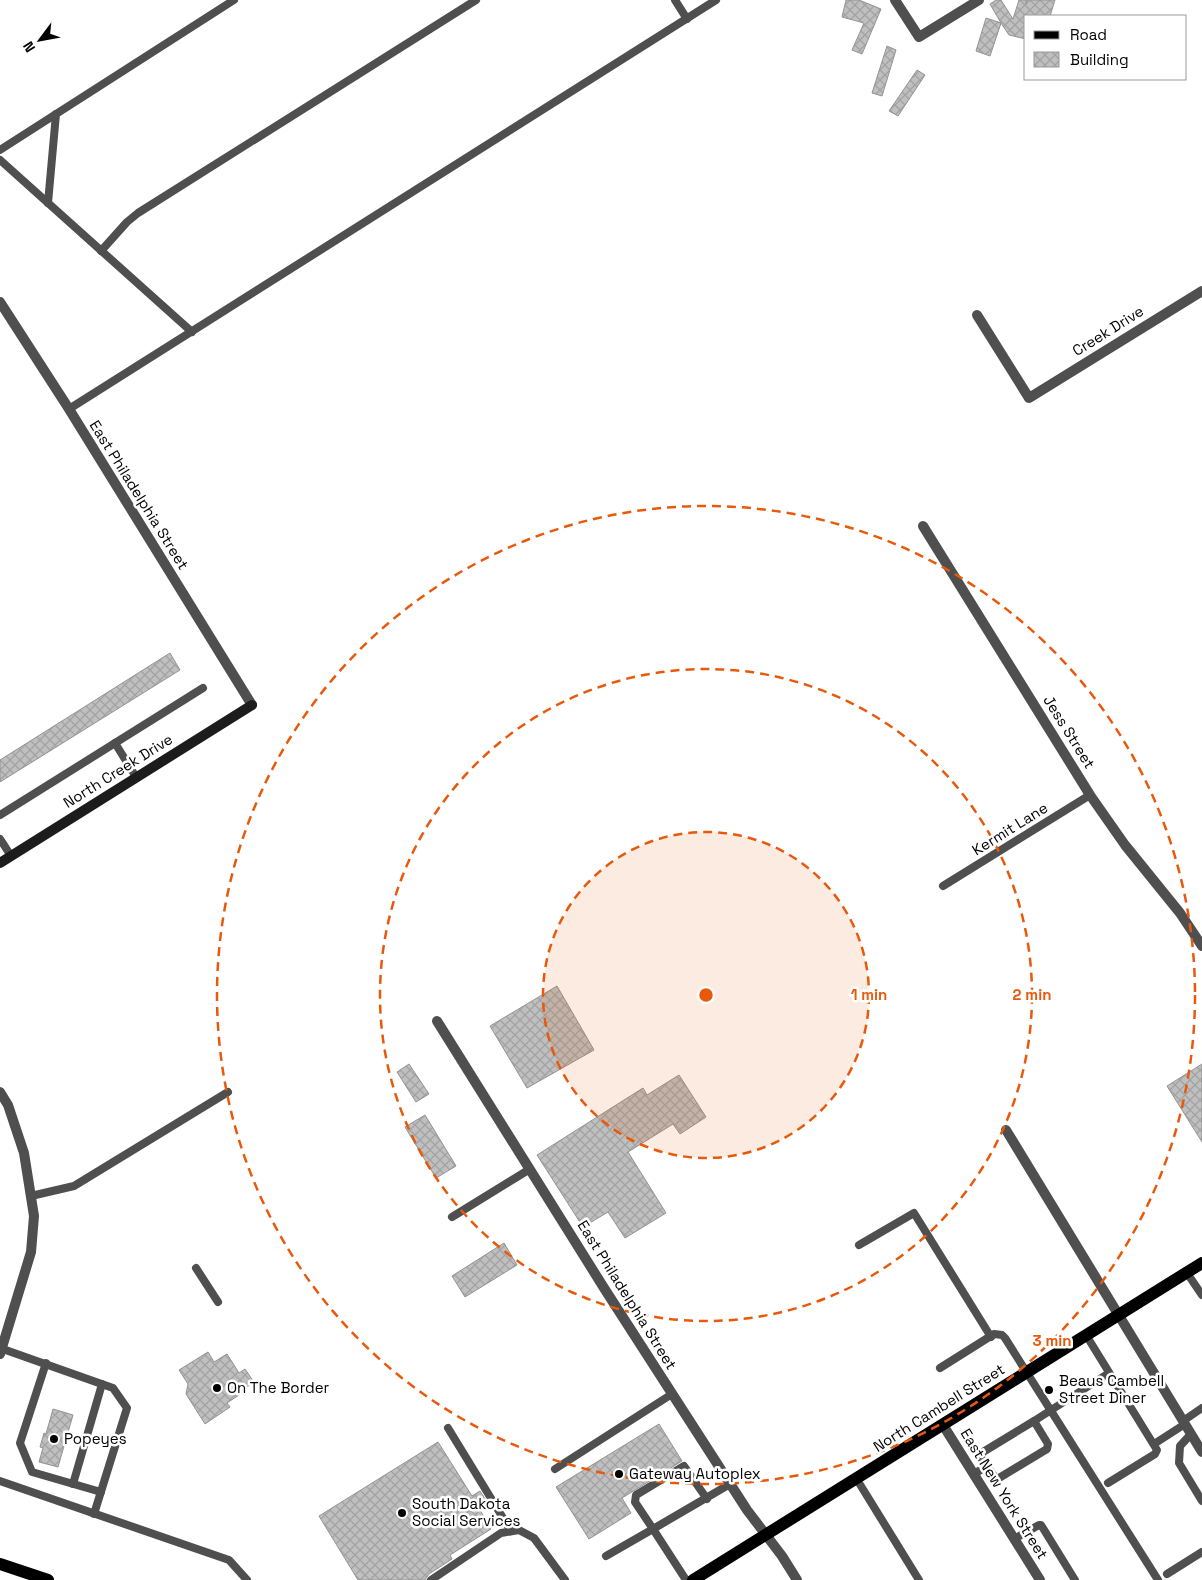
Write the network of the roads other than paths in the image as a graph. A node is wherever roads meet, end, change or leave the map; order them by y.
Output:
1 (234, 0) edge
2 (476, 0) edge
3 (675, 0) edge
4 (716, 0) edge
5 (895, 0) edge
6 (979, 0) edge
7 (687, 19) junction
8 (56, 114) junction
9 (0, 150) edge
10 (0, 160) edge
11 (48, 203) junction
12 (101, 251) junction
13 (1202, 290) edge
14 (0, 302) edge
15 (978, 315) dead end
16 (192, 332) junction
17 (68, 410) junction
18 (923, 526) dead end
19 (203, 688) dead end
20 (252, 705) joint
21 (115, 743) junction
22 (136, 777) junction
23 (1090, 795) junction
24 (0, 815) edge
25 (0, 839) edge
26 (11, 856) junction
27 (0, 863) edge
28 (943, 886) dead end
29 (1202, 946) edge
30 (437, 1021) dead end
31 (0, 1092) edge
32 (228, 1092) dead end
33 (1006, 1130) dead end
34 (530, 1169) junction
35 (31, 1196) junction
36 (452, 1218) dead end
37 (859, 1245) dead end
38 (1202, 1263) edge
39 (196, 1268) dead end
40 (1187, 1273) junction
41 (1202, 1296) edge
42 (218, 1302) dead end
43 (1118, 1315) junction
44 (1086, 1335) junction
45 (991, 1337) junction
46 (1, 1350) edge
47 (46, 1364) junction
48 (940, 1368) dead end
49 (1026, 1372) junction
50 (1109, 1373) junction
51 (102, 1384) junction
52 (672, 1394) junction
53 (1202, 1408) edge
54 (1050, 1410) junction
55 (1034, 1421) junction
56 (1184, 1422) junction
57 (943, 1425) junction
58 (448, 1428) dead end
59 (1191, 1434) junction
60 (1154, 1444) junction
61 (1202, 1452) edge
62 (987, 1466) junction
63 (555, 1469) dead end
64 (974, 1474) junction
65 (856, 1478) junction
66 (0, 1481) edge
67 (73, 1484) junction
68 (730, 1484) junction
69 (1108, 1484) dead end
70 (101, 1492) junction
71 (707, 1499) junction
72 (1202, 1502) edge
73 (94, 1514) junction
74 (653, 1528) junction
75 (511, 1531) junction
76 (766, 1535) junction
77 (1014, 1540) junction
78 (1202, 1552) edge
79 (606, 1556) dead end
80 (0, 1564) edge
81 (1167, 1574) dead end
82 (48, 1580) edge
83 (247, 1580) edge
84 (431, 1580) edge
85 (565, 1580) edge
86 (686, 1580) edge
87 (693, 1580) edge
88 (797, 1580) edge
89 (919, 1580) edge
90 (1040, 1580) edge
91 (1075, 1580) edge
92 (1158, 1580) edge

1 - 8 lane
2 - 12 lane
3 - 7 lane
4 - 7 lane
5 - 6 street
7 - 16 lane
8 - 9 lane
8 - 11 lane
10 - 11 lane
11 - 12 lane
12 - 16 lane
13 - 15 street, Creek Drive
14 - 17 street, East Philadelphia Street
16 - 17 lane
17 - 20 street, East Philadelphia Street
18 - 23 street, Jess Street
19 - 21 lane
20 - 22 street, North Creek Drive
21 - 22 lane
21 - 24 lane
22 - 26 street, North Creek Drive
23 - 28 lane, Kermit Lane
23 - 29 street, Jess Street
25 - 26 lane
26 - 27 street, North Creek Drive
30 - 34 street, East Philadelphia Street
31 - 35 street
32 - 35 lane
33 - 43 street
34 - 36 lane
34 - 52 street, East Philadelphia Street
35 - 46 street
37 - 45 lane
38 - 40 main road, North Cambell Street
39 - 42 lane
40 - 41 lane
40 - 43 main road, North Cambell Street
43 - 44 main road, North Cambell Street
43 - 56 street
44 - 49 main road, North Cambell Street
44 - 50 lane
45 - 48 lane
45 - 49 lane
46 - 47 lane
47 - 51 lane
47 - 67 lane
49 - 54 lane
49 - 57 main road, North Cambell Street
50 - 54 lane
50 - 60 lane
51 - 67 lane
51 - 70 lane
52 - 63 lane
52 - 68 street, East Philadelphia Street
53 - 56 lane
54 - 55 lane
54 - 92 lane
55 - 62 lane
55 - 62 lane
56 - 59 street
56 - 60 lane
57 - 64 street, East New York Street
57 - 65 main road, North Cambell Street
58 - 75 lane
59 - 61 street
59 - 72 lane
60 - 69 lane
62 - 64 lane
64 - 77 street, East New York Street
65 - 76 main road, North Cambell Street
65 - 89 lane
66 - 73 lane
67 - 70 lane
68 - 71 lane
68 - 76 street, East Philadelphia Street
70 - 73 lane
71 - 74 lane
71 - 74 lane
73 - 83 lane
74 - 79 lane
74 - 86 lane
75 - 84 lane
75 - 85 lane
76 - 87 main road, North Cambell Street
76 - 88 street, East Philadelphia Street
77 - 90 street, East New York Street
77 - 91 lane
78 - 81 lane
80 - 82 main road

